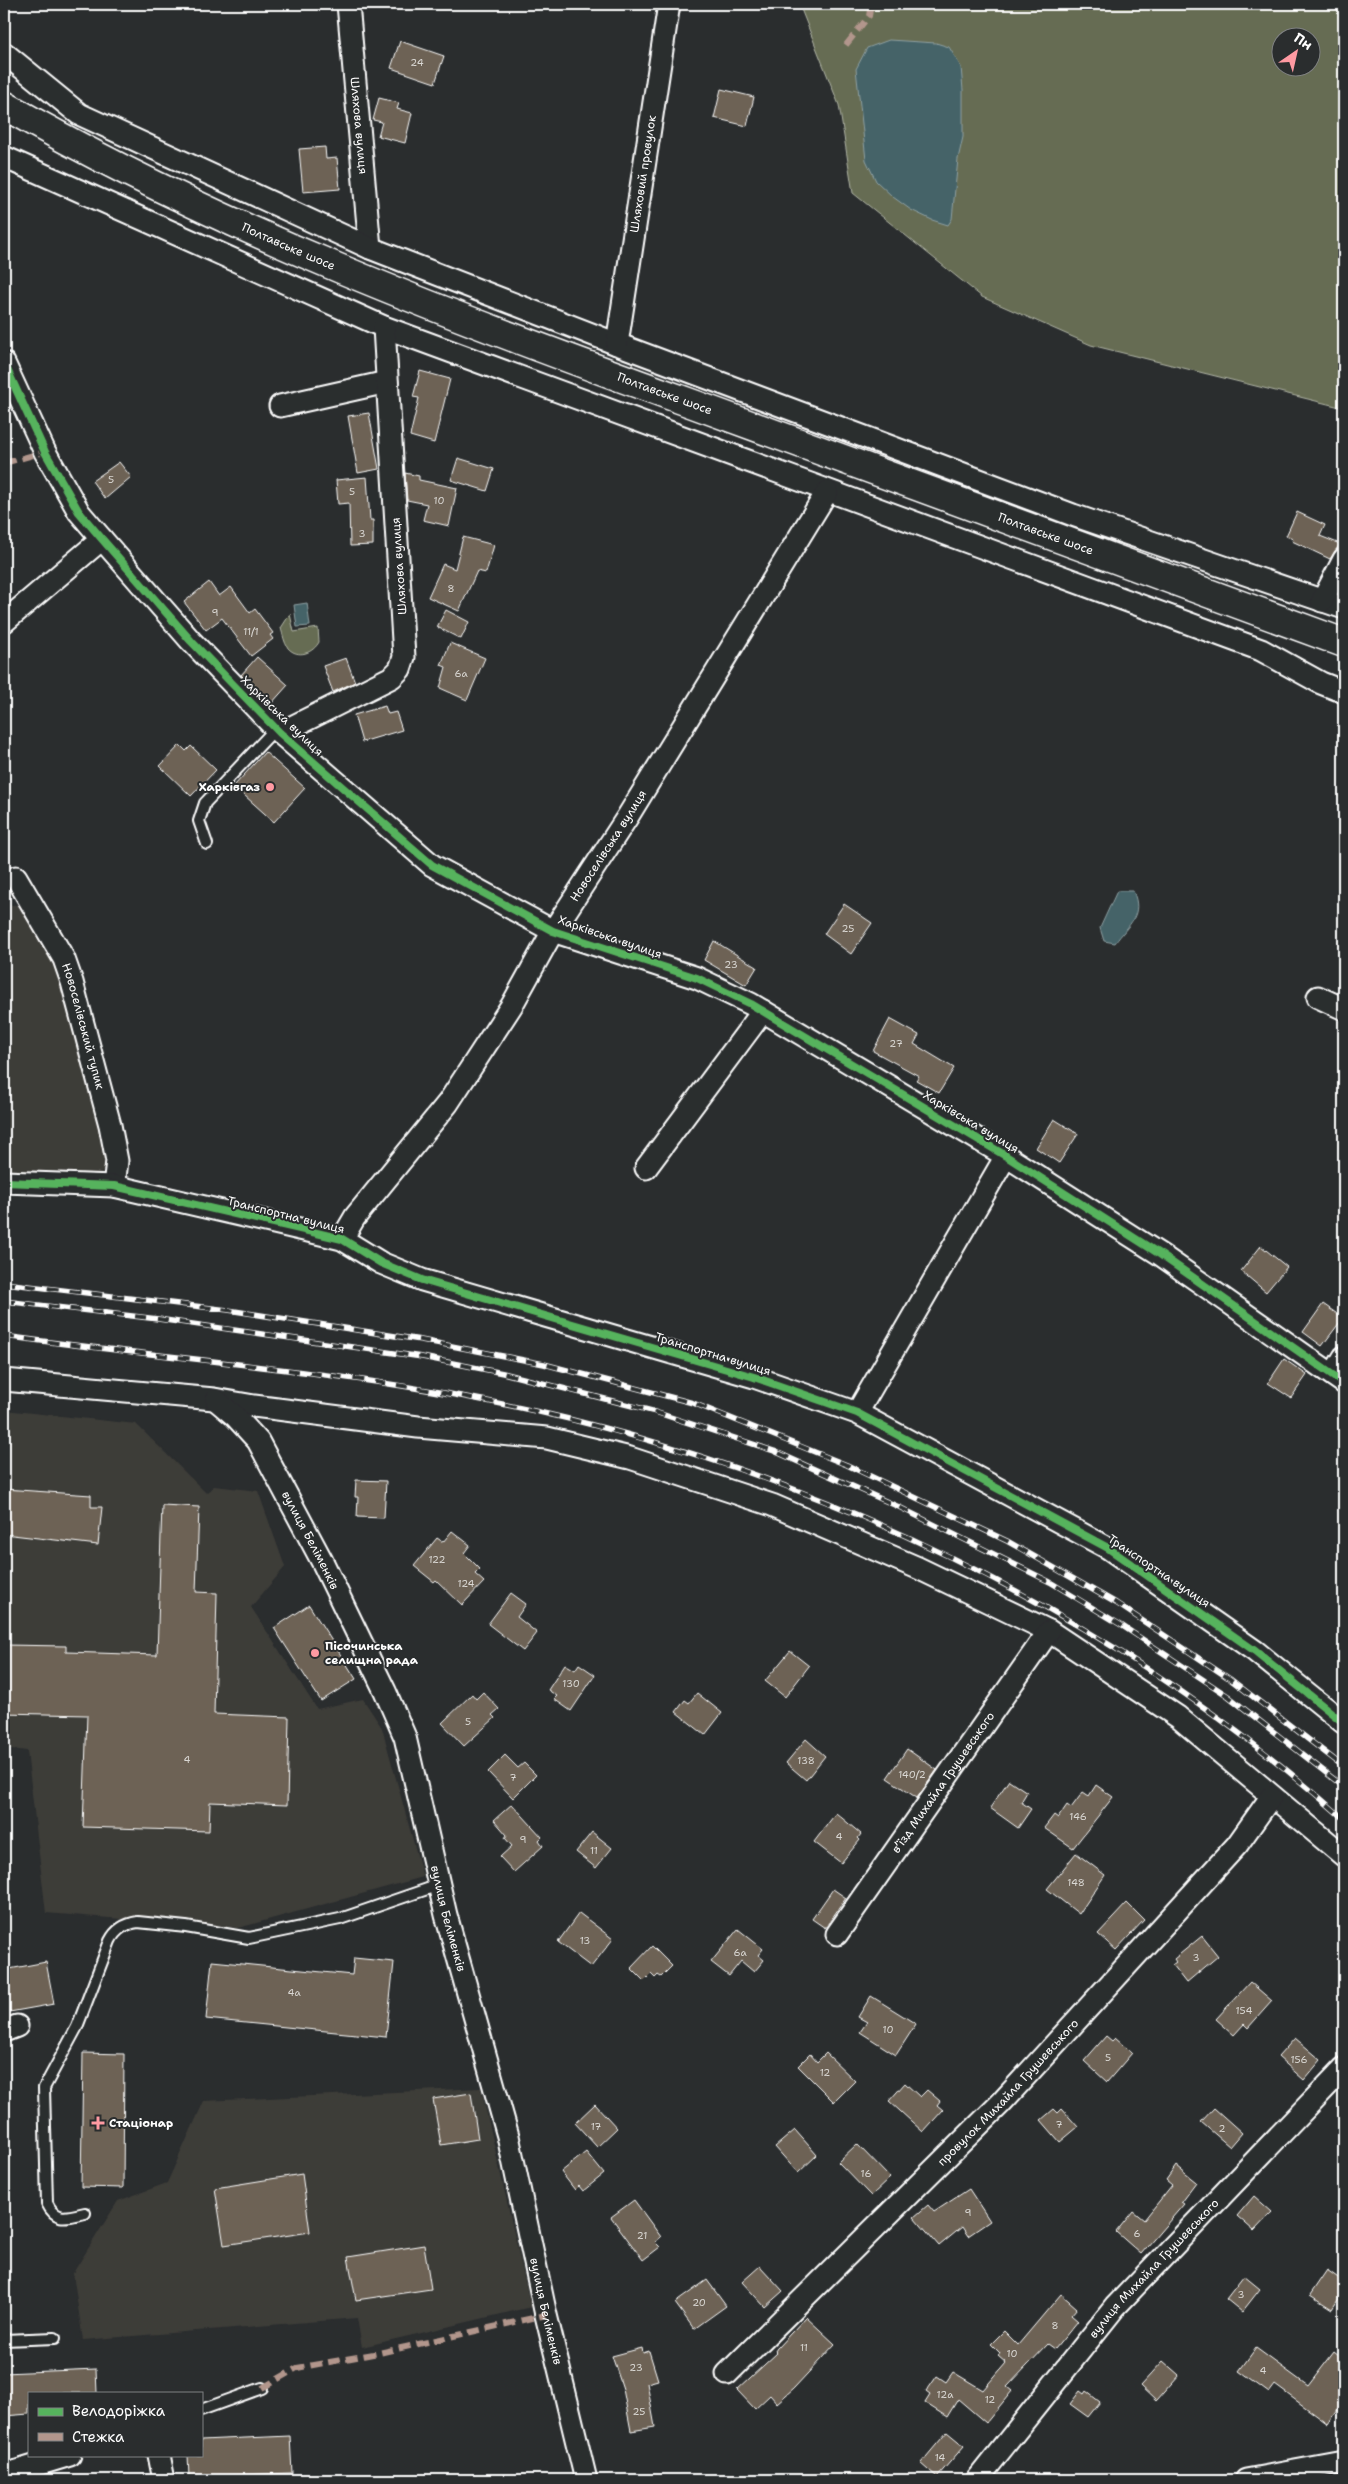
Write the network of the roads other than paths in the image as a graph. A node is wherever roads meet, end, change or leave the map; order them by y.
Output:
1 (348, 4) edge
2 (669, 4) edge
3 (4, 53) edge
4 (4, 105) edge
5 (4, 157) edge
6 (370, 248) junction
7 (384, 327) junction
8 (617, 344) junction
9 (4, 363) edge
10 (387, 382) junction
11 (280, 406) dead end
12 (827, 492) junction
13 (102, 540) junction
14 (1344, 560) edge
15 (1322, 601) junction
16 (1344, 608) edge
17 (4, 622) edge
18 (1344, 643) edge
19 (1344, 692) edge
20 (278, 730) junction
21 (207, 844) dead end
22 (16, 877) dead end
23 (553, 931) junction
24 (1318, 997) dead end
25 (1344, 1009) edge
26 (764, 1011) junction
27 (1006, 1156) junction
28 (646, 1168) dead end
29 (4, 1182) edge
30 (114, 1186) junction
31 (342, 1239) junction
32 (1340, 1372) edge
33 (4, 1380) edge
34 (214, 1399) junction
35 (857, 1413) junction
36 (1048, 1631) junction
37 (1344, 1723) edge
38 (1271, 1797) junction
39 (1344, 1856) edge
40 (439, 1885) junction
41 (837, 1934) dead end
42 (1344, 2068) edge
43 (85, 2213) dead end
44 (55, 2338) dead end
45 (4, 2340) edge
46 (728, 2374) dead end
47 (262, 2388) dead end
48 (202, 2410) edge
49 (67, 2456) edge
50 (159, 2456) edge
51 (1344, 2462) edge
52 (4, 2475) edge
53 (164, 2480) edge
54 (586, 2480) edge
55 (977, 2480) edge
56 (1246, 2480) edge

1 - 6 street, Шляхова вулиця
2 - 8 street, Шляховий провулок
3 - 6 street
4 - 18 highway, Полтавське шосе
5 - 7 street
6 - 8 street
7 - 10 street, Шляхова вулиця
7 - 12 street
8 - 15 street
9 - 13 street, Харківська вулиця
10 - 11 street
10 - 20 street, Шляхова вулиця
12 - 19 street
12 - 23 street, Новоселівська вулиця
13 - 17 street
13 - 20 street, Харківська вулиця
14 - 15 street
15 - 16 street
20 - 21 lane
20 - 23 street, Харківська вулиця
22 - 30 street, Новоселівський тупик
23 - 26 street, Харківська вулиця
23 - 31 street, Новоселівська вулиця
24 - 25 street
26 - 27 street, Харківська вулиця
26 - 28 street
27 - 32 street, Харківська вулиця
27 - 35 street
29 - 30 street, Транспортна вулиця
30 - 31 street, Транспортна вулиця
31 - 35 street, Транспортна вулиця
33 - 34 street
34 - 36 street
34 - 40 street, вулиця Беліменків
35 - 37 street, Транспортна вулиця
36 - 38 street
36 - 41 street, в’їзд Михайла Грушевського
38 - 39 street
38 - 46 street, провулок Михайла Грушевського
40 - 43 lane
40 - 54 street, вулиця Беліменків
42 - 55 street, вулиця Михайла Грушевського
44 - 45 lane
47 - 48 lane
49 - 52 street
50 - 53 street
51 - 56 street

